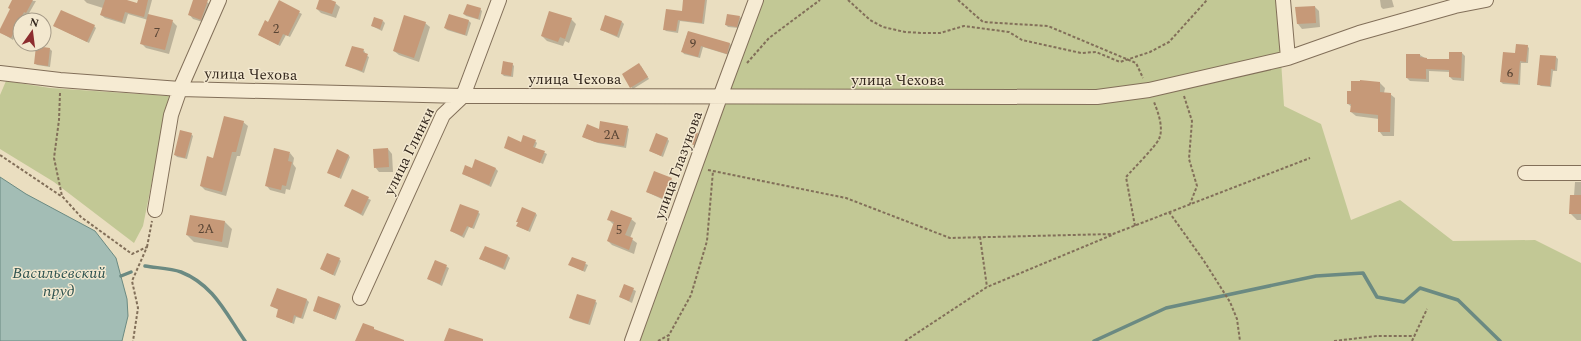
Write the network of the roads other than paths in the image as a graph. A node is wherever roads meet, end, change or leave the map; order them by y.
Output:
1 (219, 0) edge
2 (499, 0) edge
3 (756, 0) edge
4 (1283, 0) edge
5 (1486, 0) edge
6 (1288, 58) junction
7 (0, 73) edge
8 (180, 89) junction
9 (463, 96) junction
10 (720, 97) junction
11 (1525, 173) dead end
12 (1581, 173) edge
13 (155, 210) road end
14 (360, 298) dead end
15 (632, 341) edge

1 - 8 street
2 - 9 street, улица Глинки
3 - 10 street, улица Глазунова
4 - 6 street
5 - 6 street, улица Чехова
6 - 10 street, улица Чехова
7 - 8 street, улица Чехова
8 - 9 street, улица Чехова
8 - 13 street
9 - 10 street, улица Чехова
9 - 14 street, улица Глинки
10 - 15 street, улица Глазунова
11 - 12 street

